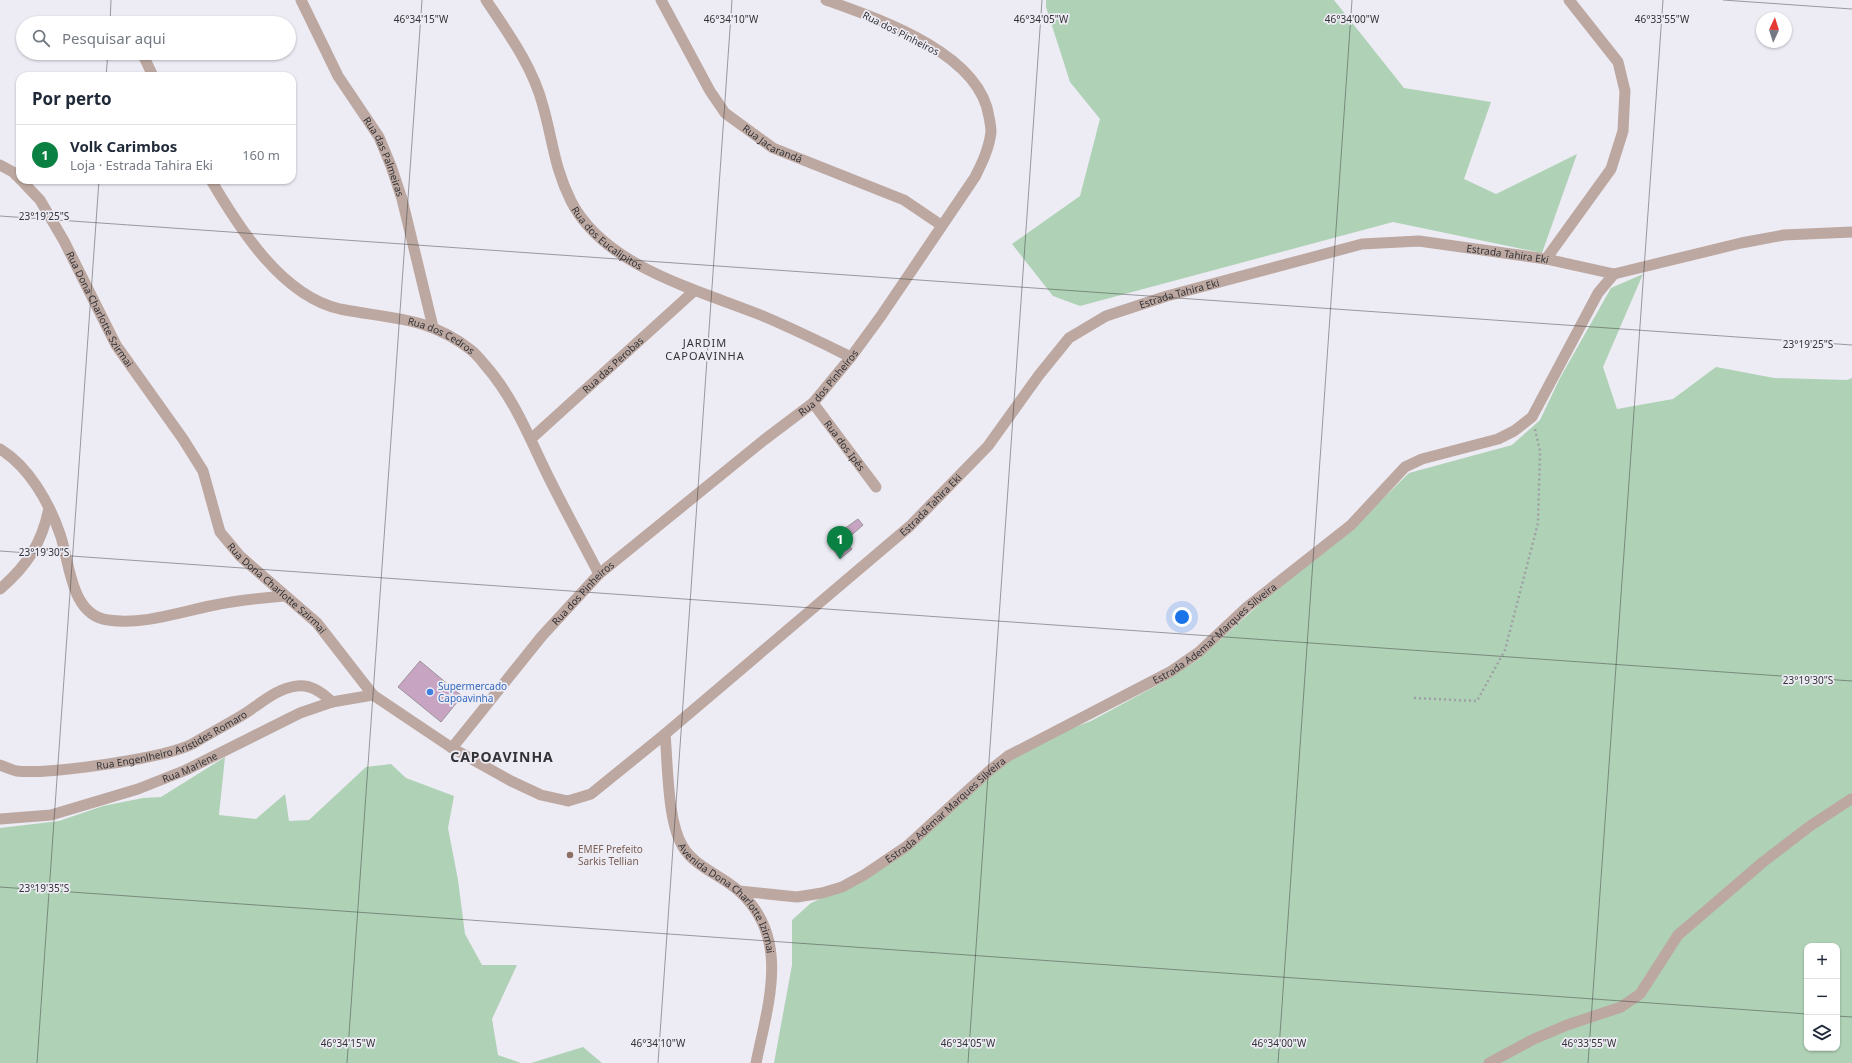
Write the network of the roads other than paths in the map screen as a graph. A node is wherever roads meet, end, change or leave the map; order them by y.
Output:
1 (301, 0) edge
2 (486, 0) edge
3 (661, 0) edge
4 (826, 0) edge
5 (1569, 0) edge
6 (145, 60) edge
7 (151, 72) edge
8 (0, 165) edge
9 (16, 175) edge
10 (25, 184) edge
11 (214, 184) edge
12 (941, 225) junction
13 (1852, 232) edge
14 (1546, 260) junction
15 (1614, 274) junction
16 (694, 291) junction
17 (433, 327) junction
18 (851, 357) junction
19 (813, 404) junction
20 (532, 438) junction
21 (0, 449) edge
22 (876, 487) dead end
23 (49, 508) junction
24 (599, 574) junction
25 (0, 589) edge
26 (284, 596) junction
27 (373, 695) junction
28 (332, 702) junction
29 (665, 734) junction
30 (452, 748) junction
31 (0, 765) edge
32 (1851, 799) dead end
33 (0, 819) edge
34 (739, 891) junction
35 (756, 1063) edge
36 (1489, 1063) edge

1 - 17 street, Rua das Palmeiras
2 - 16 street, Rua dos Eucalipitos
3 - 12 street, Rua Jacarandá
4 - 12 street, Rua dos Pinheiros
5 - 14 street
6 - 7 street
8 - 9 street, Rua Dona Charlotte Szirmai
10 - 26 street, Rua Dona Charlotte Szirmai
11 - 17 street, Rua dos Cedros
12 - 18 street, Rua dos Pinheiros
13 - 15 street, Estrada Tahira Eki
14 - 15 street, Estrada Tahira Eki
14 - 29 street, Estrada Tahira Eki
15 - 34 street, Estrada Ademar Marques Silveira
16 - 18 street, Rua dos Eucalipitos
16 - 20 street, Rua das Perobas
17 - 20 street, Rua dos Cedros
18 - 19 street, Rua dos Pinheiros
19 - 22 street, Rua dos Ipês
19 - 24 street, Rua dos Pinheiros
20 - 24 street, Rua dos Cedros
21 - 23 street
23 - 25 street
23 - 26 street
24 - 30 street, Rua dos Pinheiros
26 - 27 street, Rua Dona Charlotte Szirmai
27 - 28 street, Rua Marlene
27 - 30 street, Rua Dona Charlotte Szirmai
28 - 31 street, Rua Engenlheiro Aristides Romaro
28 - 33 street, Rua Marlene
29 - 30 street, Rua Dona Charlotte Szirmai
29 - 34 street, Avenida Dona Charlotte Izirmai
32 - 36 street
34 - 35 street, Avenida Dona Charlotte Izirmai

